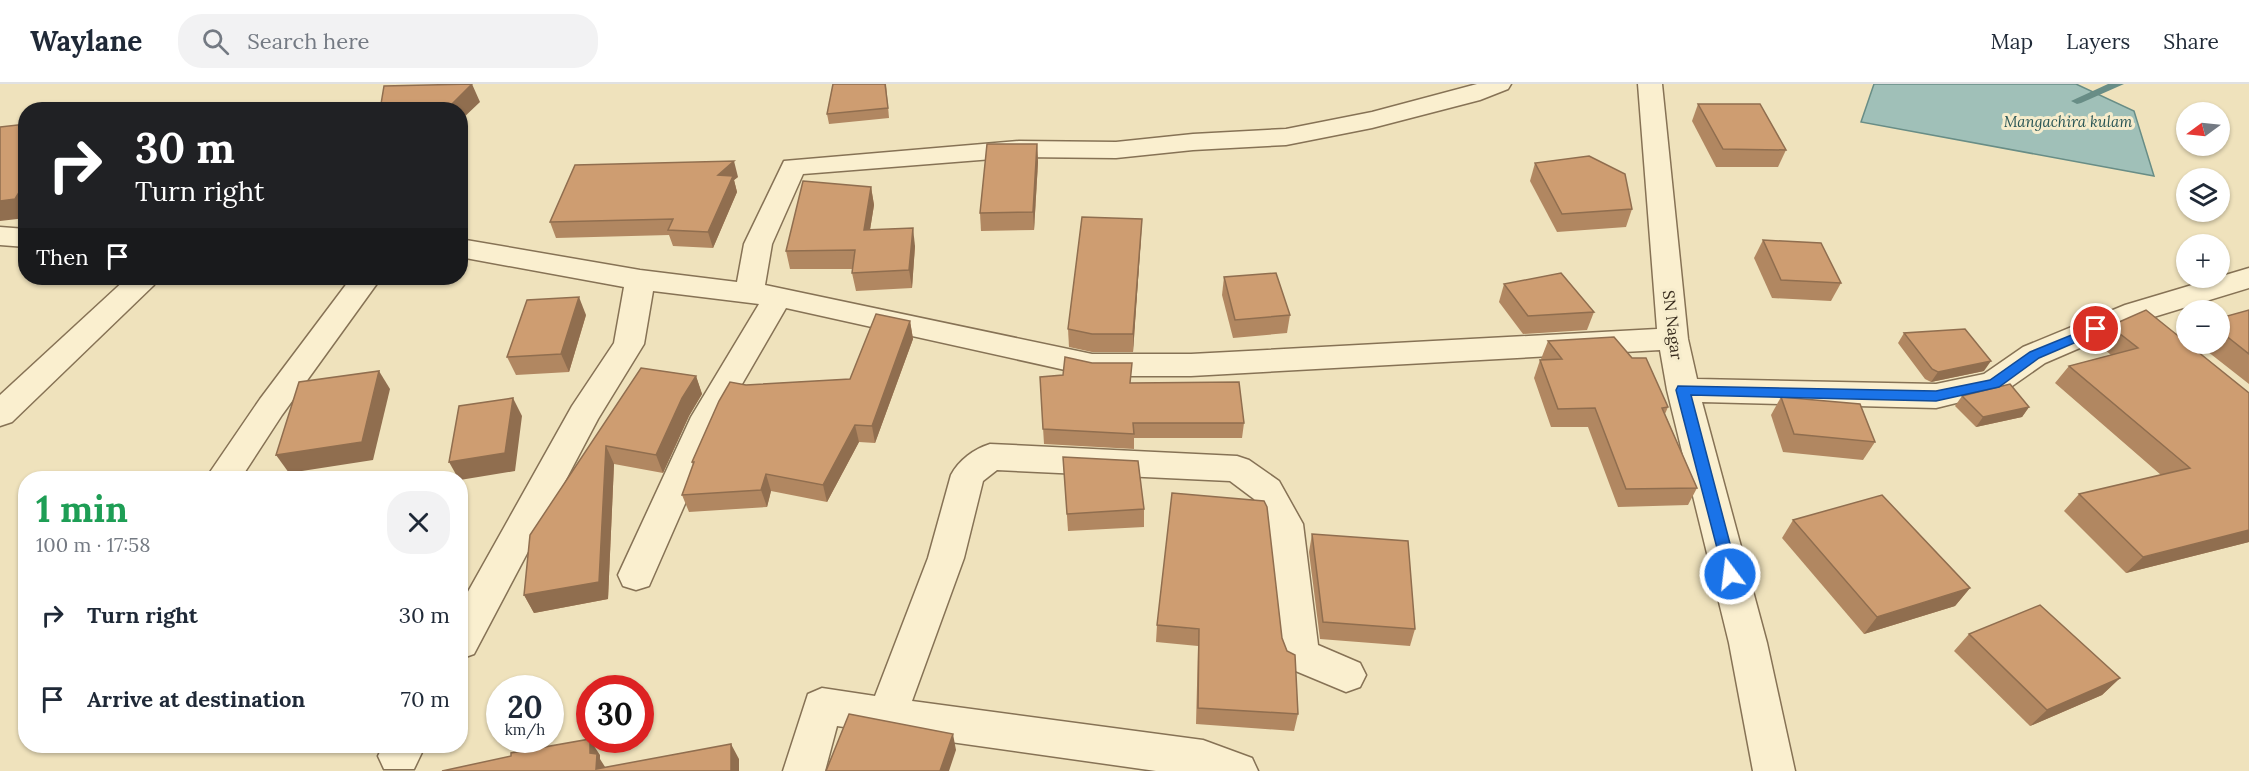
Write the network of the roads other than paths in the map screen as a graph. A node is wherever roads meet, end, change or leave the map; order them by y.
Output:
1 (1499, 84) edge
2 (1650, 84) edge
3 (0, 236) edge
4 (18, 237) edge
5 (468, 249) edge
6 (2249, 278) edge
7 (640, 280) junction
8 (137, 285) edge
9 (361, 285) edge
10 (746, 292) junction
11 (778, 296) junction
12 (2136, 312) junction
13 (2162, 332) edge
14 (1674, 339) junction
15 (1683, 390) junction
16 (0, 414) edge
17 (228, 471) edge
18 (636, 575) dead end
19 (468, 628) edge
20 (1346, 675) dead end
21 (887, 715) junction
22 (804, 771) edge
23 (1237, 771) edge
24 (1774, 771) edge

1 - 10 street
2 - 14 street, SN Nagar
3 - 4 street
5 - 7 street
6 - 12 street
7 - 10 street
7 - 19 street
8 - 16 street
9 - 17 street
10 - 11 street
11 - 14 street
11 - 18 street
12 - 13 street
12 - 15 street
14 - 15 street, SN Nagar
15 - 24 street, SN Nagar
20 - 21 street
21 - 22 street
21 - 23 street

